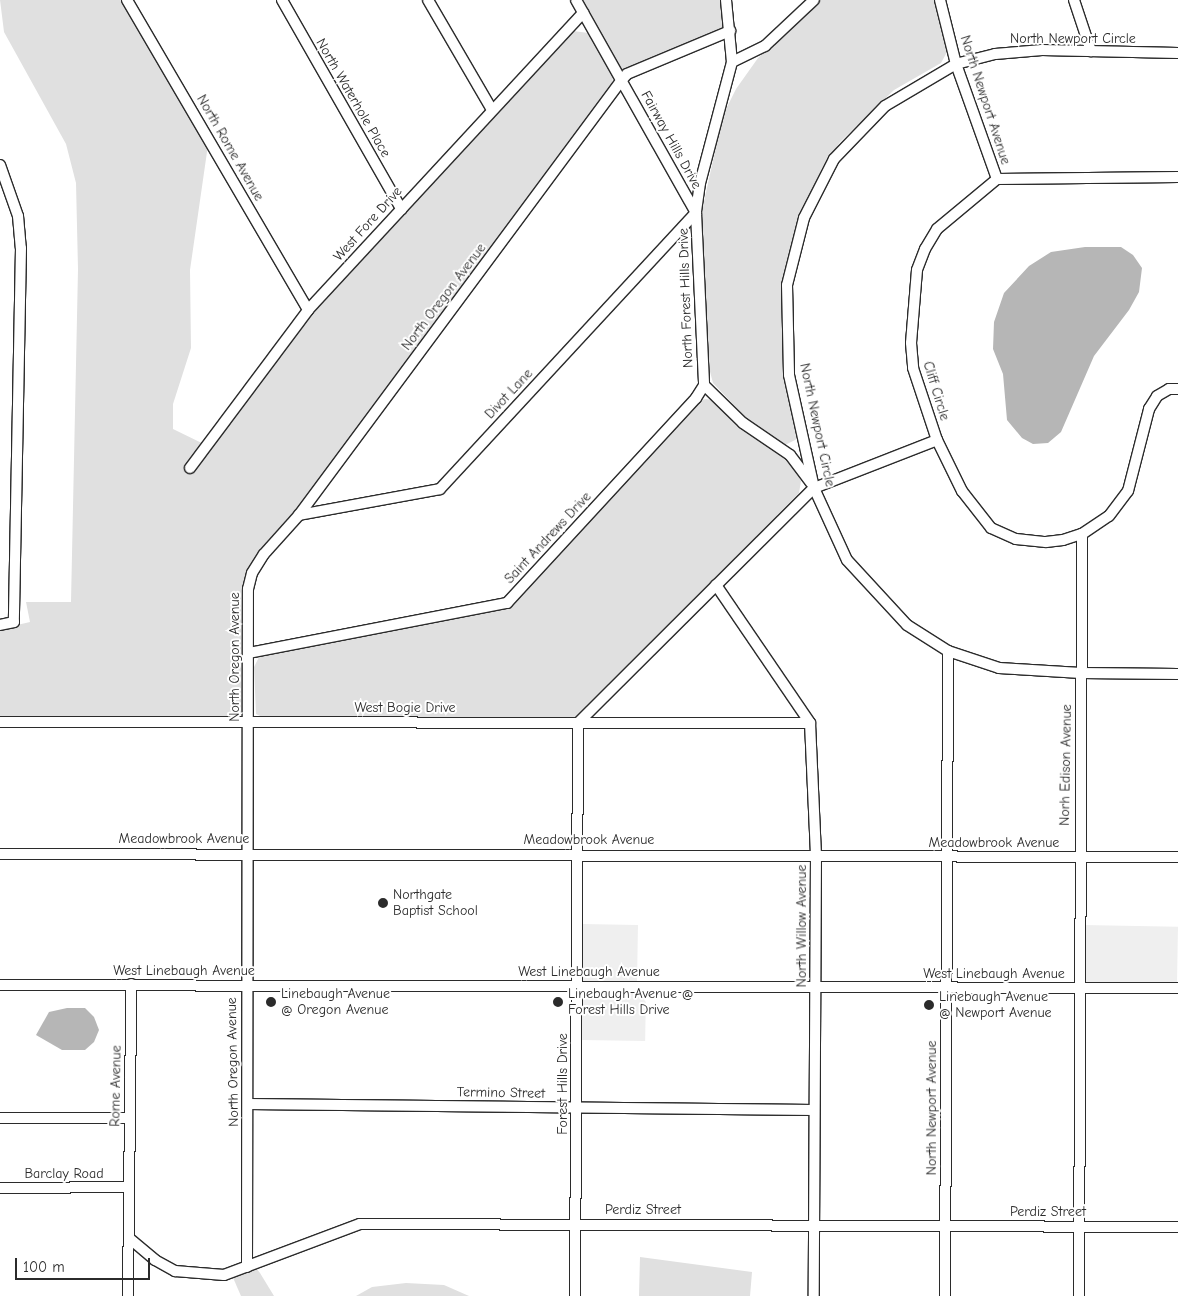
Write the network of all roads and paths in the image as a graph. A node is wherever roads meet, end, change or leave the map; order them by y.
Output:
1 (127, 0) edge
2 (282, 0) edge
3 (428, 0) edge
4 (576, 0) edge
5 (726, 0) edge
6 (814, 0) edge
7 (940, 0) edge
8 (1074, 0) edge
9 (583, 13) junction
10 (730, 31) junction
11 (1091, 51) junction
12 (1178, 53) edge
13 (732, 62) junction
14 (956, 64) junction
15 (621, 81) junction
16 (492, 110) junction
17 (0, 164) edge
18 (1178, 178) edge
19 (997, 179) junction
20 (401, 209) junction
21 (696, 214) junction
22 (308, 310) junction
23 (704, 384) junction
24 (1178, 389) edge
25 (937, 440) junction
26 (190, 468) dead end
27 (814, 488) junction
28 (299, 515) junction
29 (1082, 534) junction
30 (716, 586) junction
31 (0, 626) edge
32 (948, 651) junction
33 (249, 653) junction
34 (1081, 674) junction
35 (1178, 674) edge
36 (0, 722) edge
37 (249, 722) junction
38 (578, 723) junction
39 (810, 723) junction
40 (247, 853) junction
41 (0, 854) edge
42 (577, 854) junction
43 (816, 855) junction
44 (947, 856) junction
45 (1079, 857) junction
46 (1178, 857) edge
47 (131, 984) junction
48 (246, 984) junction
49 (0, 985) edge
50 (577, 986) junction
51 (816, 987) junction
52 (947, 988) junction
53 (1077, 988) junction
54 (1178, 988) edge
55 (248, 1104) junction
56 (576, 1108) junction
57 (814, 1110) junction
58 (0, 1118) edge
59 (129, 1118) junction
60 (128, 1187) junction
61 (0, 1188) edge
62 (576, 1223) junction
63 (814, 1225) junction
64 (946, 1225) junction
65 (1078, 1226) junction
66 (1178, 1227) edge
67 (129, 1238) junction
68 (247, 1267) junction
69 (128, 1296) edge
70 (576, 1296) edge
71 (814, 1296) edge
72 (945, 1296) edge
73 (1078, 1296) edge

1 - 22 street, North Rome Avenue
2 - 20 street, North Waterhole Place
3 - 16 street
4 - 9 street
5 - 10 street, North Forest Hills Drive
6 - 13 street
7 - 14 street, North Newport Avenue
8 - 11 street
9 - 15 street
9 - 16 street, West Fore Drive
10 - 13 street, North Forest Hills Drive
10 - 15 street, North Oregon Avenue
11 - 12 street, North Newport Circle
11 - 14 street, North Newport Circle
13 - 21 street, North Forest Hills Drive
14 - 19 street, North Newport Avenue
14 - 27 street, North Newport Circle
15 - 21 street, Fairway Hills Drive
15 - 28 street, North Oregon Avenue
16 - 20 street, West Fore Drive
17 - 31 street
18 - 19 street
19 - 25 street, Cliff Circle
20 - 22 street, West Fore Drive
21 - 23 street, North Forest Hills Drive
21 - 28 street, Divot Lane
22 - 26 street, West Fore Drive
23 - 27 street, North Forest Hills Drive
23 - 33 street, Saint Andrews Drive
24 - 29 street, Cliff Circle
25 - 27 street
25 - 29 street, Cliff Circle
27 - 30 street
27 - 32 street, North Newport Circle
28 - 33 street, North Oregon Avenue
29 - 34 street, Norh Edison Avenue
30 - 38 street
30 - 39 street
32 - 34 street, North Newport Circle
32 - 44 street, North Newport Avenue
33 - 37 street, North Oregon Avenue
34 - 35 street, North Newport Circle
34 - 45 street, Norh Edison Avenue
36 - 37 street, West Bogie Drive
37 - 38 street, West Bogie Drive
37 - 40 street, North Oregon Avenue
38 - 39 street, West Bogie Drive
38 - 42 street, Forest Hills Drive
39 - 43 street, North Willow Avenue
40 - 41 street, Meadowbrook Avenue
40 - 42 street, Meadowbrook Avenue
40 - 48 street, North Oregon Avenue
42 - 43 street, Meadowbrook Avenue
42 - 50 street, Forest Hills Drive
43 - 44 street, Meadowbrook Avenue
43 - 51 street, North Willow Avenue
44 - 45 street, Meadowbrook Avenue
44 - 52 street, North Newport Avenue
45 - 46 street, Meadowbrook Avenue
45 - 53 street, Norh Edison Avenue
47 - 48 street, West Linebaugh Avenue
47 - 49 street, West Linebaugh Avenue
47 - 59 street, Rome Avenue
48 - 50 street, West Linebaugh Avenue
48 - 55 street, North Oregon Avenue
50 - 51 street, West Linebaugh Avenue
50 - 56 street, Forest Hills Drive
51 - 52 street, West Linebaugh Avenue
51 - 57 street, North Willow Avenue
52 - 53 street, West Linebaugh Avenue
52 - 64 street, North Newport Avenue
53 - 54 street, West Linebaugh Avenue
53 - 65 street, Norh Edison Avenue
55 - 56 street, Termino Street
55 - 68 street, North Oregon Avenue
56 - 57 street, Termino Street
56 - 62 street, Forest Hills Drive
57 - 63 street, North Willow Avenue
58 - 59 street
59 - 60 street, Rome Avenue
60 - 61 street, Barclay Road
60 - 67 street
62 - 63 street, Perdiz Street
62 - 68 street, Perdiz Street
62 - 70 street, Forest Hills Drive
63 - 64 street, Perdiz Street
63 - 71 street, North Willow Avenue
64 - 65 street, Perdiz Street
64 - 72 street, North Newport Avenue
65 - 66 street, Perdiz Street
65 - 73 street, Norh Edison Avenue
67 - 68 street, Perdiz Street
67 - 69 street

